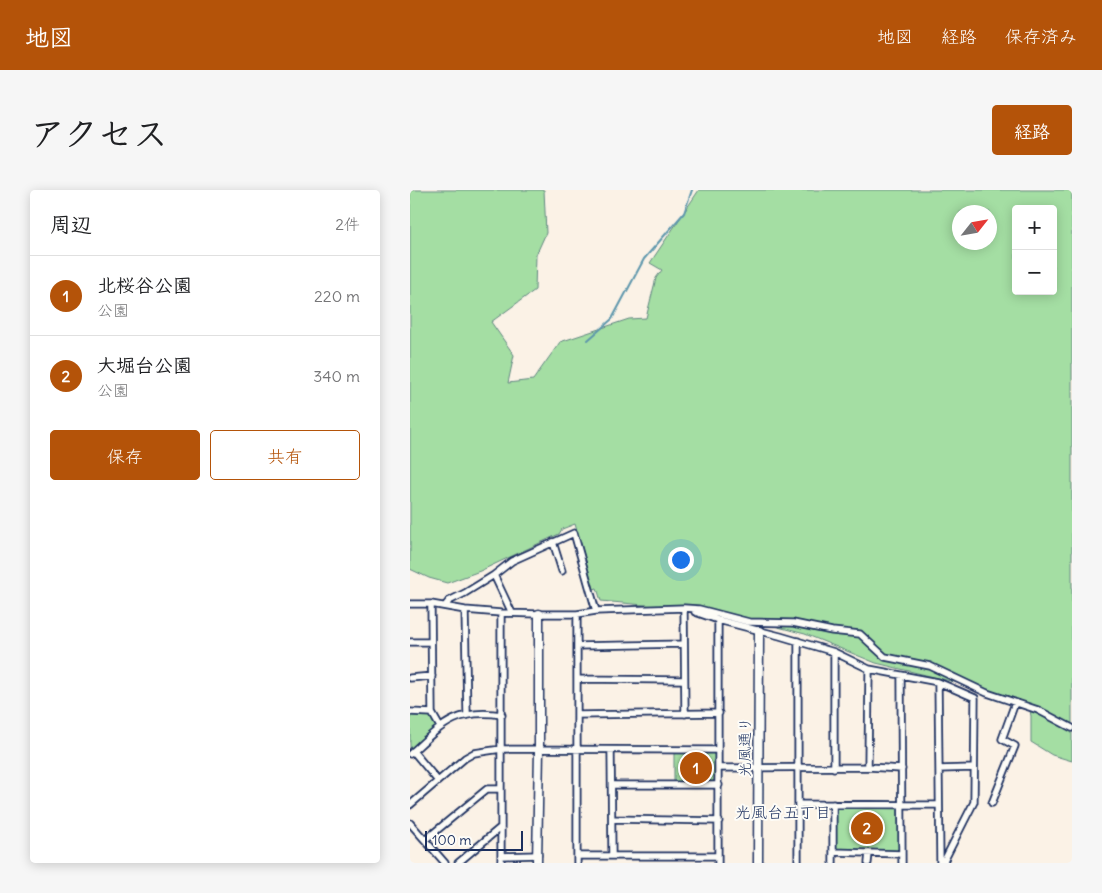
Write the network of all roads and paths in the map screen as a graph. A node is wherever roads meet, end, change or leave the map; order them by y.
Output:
1 (553, 542) junction
2 (562, 571) dead end
3 (494, 575) junction
4 (410, 604) edge
5 (431, 604) junction
6 (445, 606) junction
7 (684, 608) junction
8 (465, 610) junction
9 (596, 611) junction
10 (501, 613) junction
11 (512, 613) junction
12 (539, 614) junction
13 (577, 614) junction
14 (718, 620) junction
15 (759, 631) junction
16 (798, 641) junction
17 (410, 642) edge
18 (432, 642) junction
19 (684, 644) junction
20 (577, 646) junction
21 (834, 652) junction
22 (869, 669) junction
23 (432, 676) junction
24 (902, 676) junction
25 (410, 678) edge
26 (577, 679) junction
27 (684, 680) junction
28 (938, 682) junction
29 (1015, 703) junction
30 (410, 712) edge
31 (432, 713) junction
32 (467, 714) junction
33 (685, 714) junction
34 (718, 714) junction
35 (502, 715) junction
36 (577, 715) junction
37 (440, 727) junction
38 (1072, 728) edge
39 (502, 749) junction
40 (539, 750) junction
41 (577, 750) junction
42 (611, 750) junction
43 (718, 750) junction
44 (412, 753) edge
45 (718, 768) junction
46 (759, 768) junction
47 (799, 768) junction
48 (834, 768) junction
49 (868, 768) junction
50 (973, 768) junction
51 (902, 769) junction
52 (939, 769) junction
53 (438, 781) junction
54 (612, 785) junction
55 (718, 785) junction
56 (501, 789) junction
57 (992, 803) dead end
58 (798, 804) junction
59 (833, 804) junction
60 (902, 805) junction
61 (939, 805) junction
62 (410, 806) edge
63 (612, 819) junction
64 (718, 822) junction
65 (410, 823) edge
66 (501, 827) junction
67 (425, 840) junction
68 (833, 852) junction
69 (868, 853) junction
70 (902, 854) junction
71 (612, 856) junction
72 (718, 856) junction
73 (538, 859) edge
74 (501, 860) edge
75 (577, 860) edge
76 (445, 863) edge
77 (458, 863) edge
78 (718, 863) edge
79 (758, 863) edge
80 (798, 863) edge
81 (832, 863) edge
82 (868, 863) edge
83 (902, 863) edge
84 (941, 863) edge

1 - 2 street
1 - 3 street
1 - 9 street
3 - 6 street
3 - 11 street
4 - 5 street
5 - 6 street
5 - 18 street
6 - 8 street
7 - 9 street
7 - 14 street
7 - 19 street
7 - 29 street
8 - 10 street
8 - 32 street
9 - 13 street
10 - 11 street
10 - 35 street
11 - 12 street
12 - 13 street
12 - 40 street
13 - 20 street
14 - 15 street
14 - 34 street
15 - 16 street
15 - 46 street, 光風通り
16 - 21 street
16 - 47 street
17 - 18 street
18 - 23 street
19 - 20 street
19 - 27 street
20 - 26 street
21 - 22 street
21 - 48 street
22 - 24 street
22 - 49 street
23 - 25 street
23 - 31 street
24 - 28 street
24 - 51 street
26 - 27 street
26 - 36 street
27 - 33 street
28 - 50 street
28 - 52 street
29 - 38 street
29 - 57 street
30 - 31 street
31 - 37 street
32 - 35 street
32 - 37 street
33 - 34 street
33 - 36 street
34 - 43 street
35 - 39 street
36 - 41 street
37 - 44 street
39 - 40 street
39 - 53 street
39 - 56 street
40 - 41 street
40 - 73 street
41 - 42 street
41 - 75 street
42 - 43 street
42 - 54 street
43 - 45 street
44 - 53 street
45 - 46 street
45 - 55 street
46 - 47 street
46 - 79 street, 光風通り
47 - 48 street
47 - 58 street
48 - 49 street
49 - 51 street
50 - 52 street
50 - 84 street
51 - 60 street
52 - 61 street
53 - 62 street
54 - 55 street
54 - 63 street
55 - 64 street
56 - 66 street
56 - 67 street
58 - 59 street
58 - 80 street
59 - 60 street
59 - 68 street
60 - 61 street
60 - 70 street
61 - 84 street
63 - 64 street
63 - 71 street
64 - 72 street
65 - 67 street
66 - 74 street
66 - 77 street
67 - 76 street
68 - 69 street
68 - 81 street
69 - 70 street
69 - 82 street
70 - 83 street
71 - 72 street
71 - 75 street
72 - 78 street
73 - 74 street

